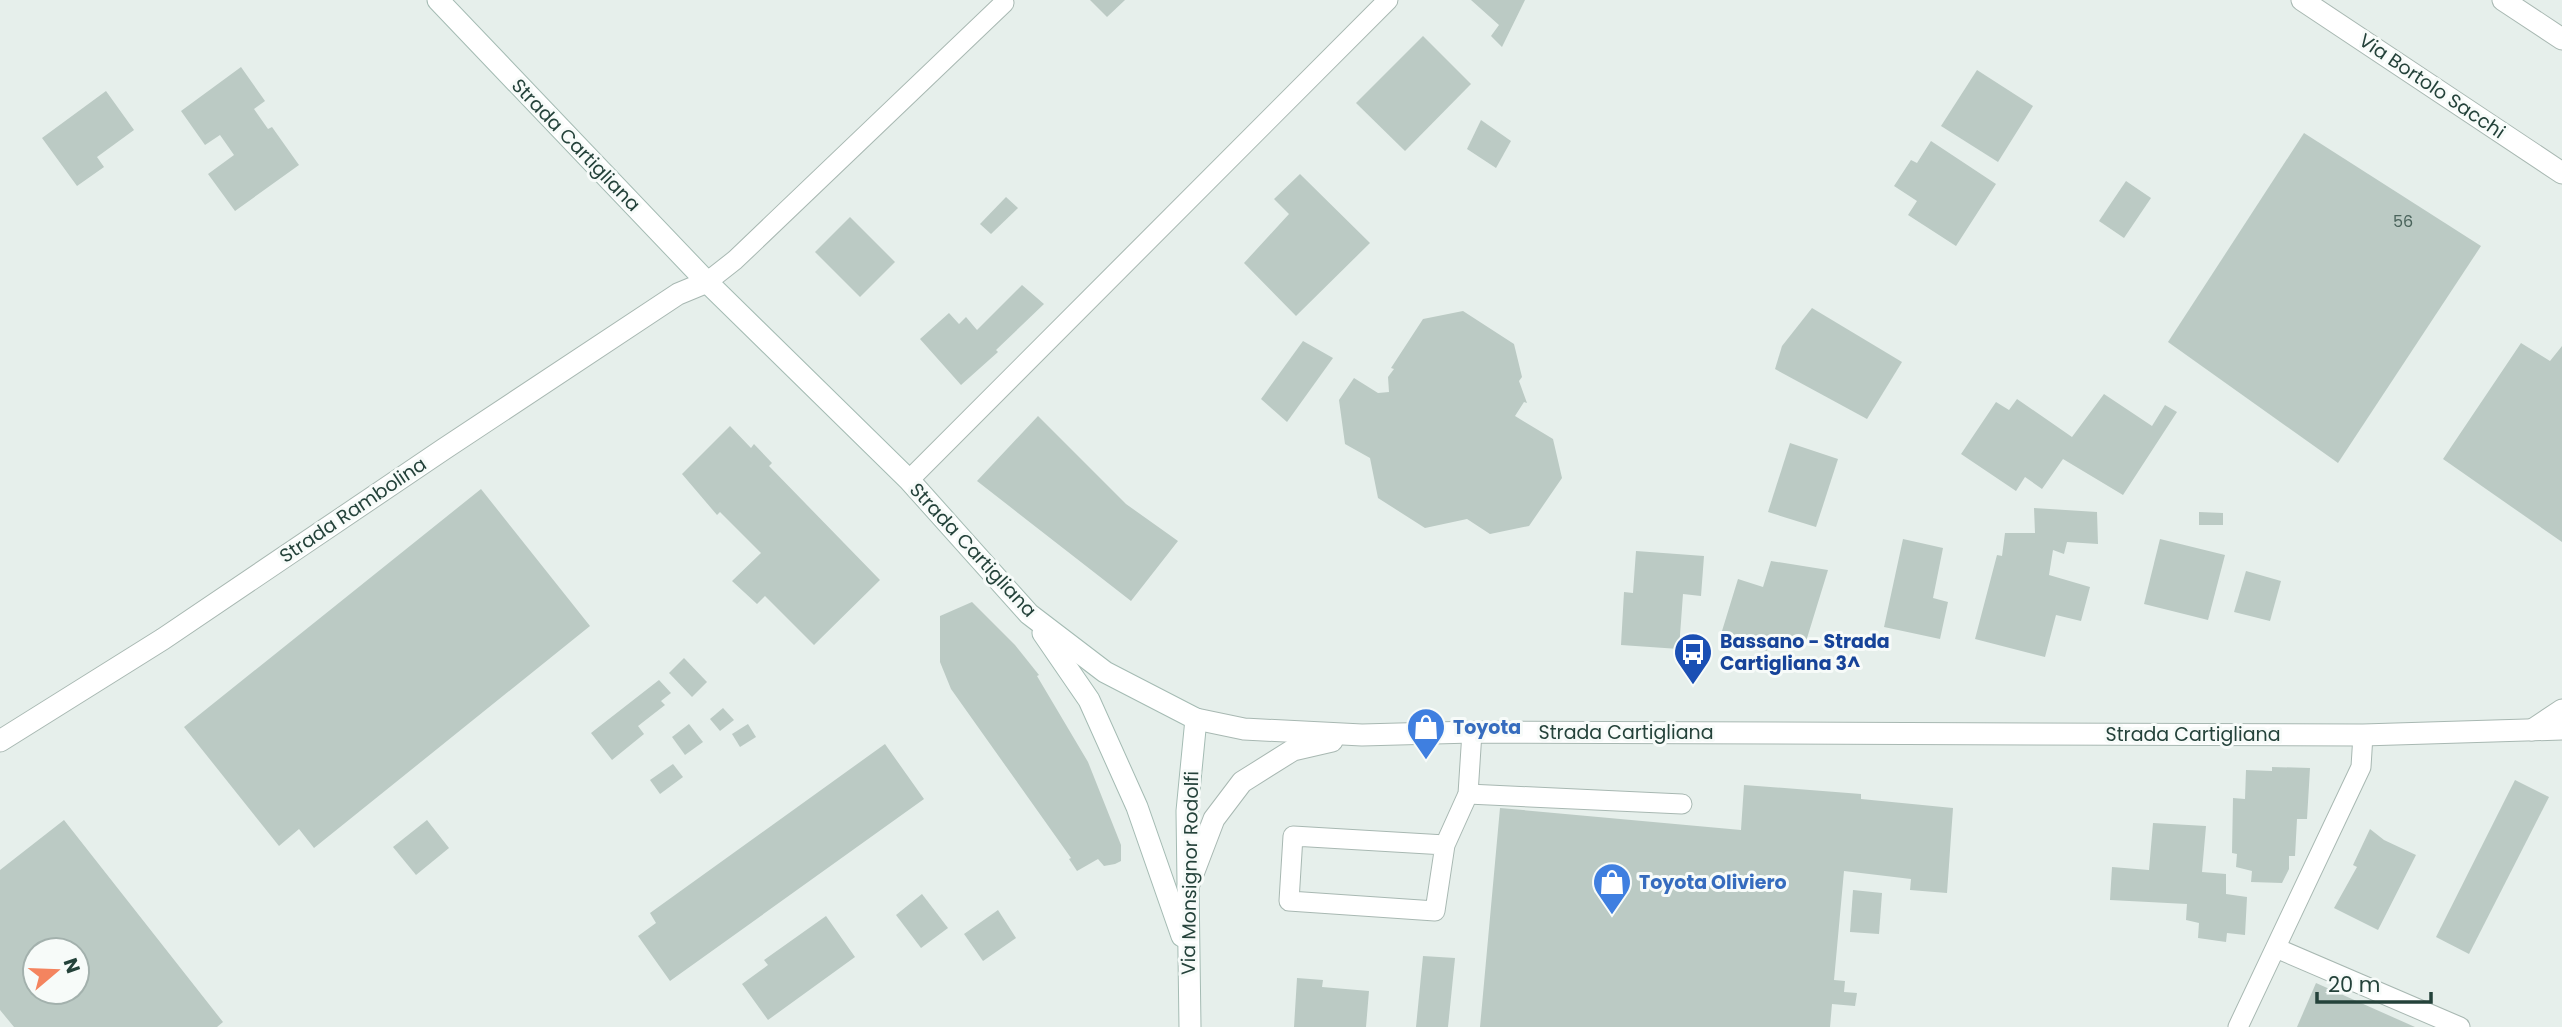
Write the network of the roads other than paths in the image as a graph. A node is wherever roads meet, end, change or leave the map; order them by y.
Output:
1 (438, 0) edge
2 (1388, 0) edge
3 (2302, 0) edge
4 (2503, 0) edge
5 (1004, 3) dead end
6 (2562, 39) edge
7 (2562, 173) edge
8 (707, 282) junction
9 (909, 480) junction
10 (1029, 614) junction
11 (2562, 710) edge
12 (1196, 719) junction
13 (2562, 729) edge
14 (2532, 730) junction
15 (1472, 732) junction
16 (2363, 734) junction
17 (1362, 735) junction
18 (0, 741) edge
19 (1468, 794) junction
20 (1682, 804) dead end
21 (1445, 845) junction
22 (1188, 888) junction
23 (2276, 948) junction
24 (1188, 954) junction
25 (1190, 1027) edge
26 (2238, 1027) edge
27 (2460, 1027) edge

1 - 8 street, Strada Cartigliana
2 - 9 lane
3 - 7 street, Via Bortolo Sacchi
4 - 6 street
5 - 8 lane
8 - 9 street, Strada Cartigliana
8 - 18 street, Strada Rambolina
9 - 10 street, Strada Cartigliana
10 - 12 street, Strada Cartigliana
10 - 24 street
11 - 14 street
12 - 17 street, Strada Cartigliana
12 - 22 street, Via Monsignor Rodolfi
13 - 14 street, Strada Cartigliana
14 - 16 street, Strada Cartigliana
15 - 16 street, Strada Cartigliana
15 - 17 street, Strada Cartigliana
15 - 19 lane
16 - 23 lane
17 - 22 street
19 - 20 lane
19 - 21 lane
21 - 21 lane
22 - 24 street, Via Monsignor Rodolfi
23 - 26 lane
23 - 27 lane
24 - 25 street, Via Monsignor Rodolfi

